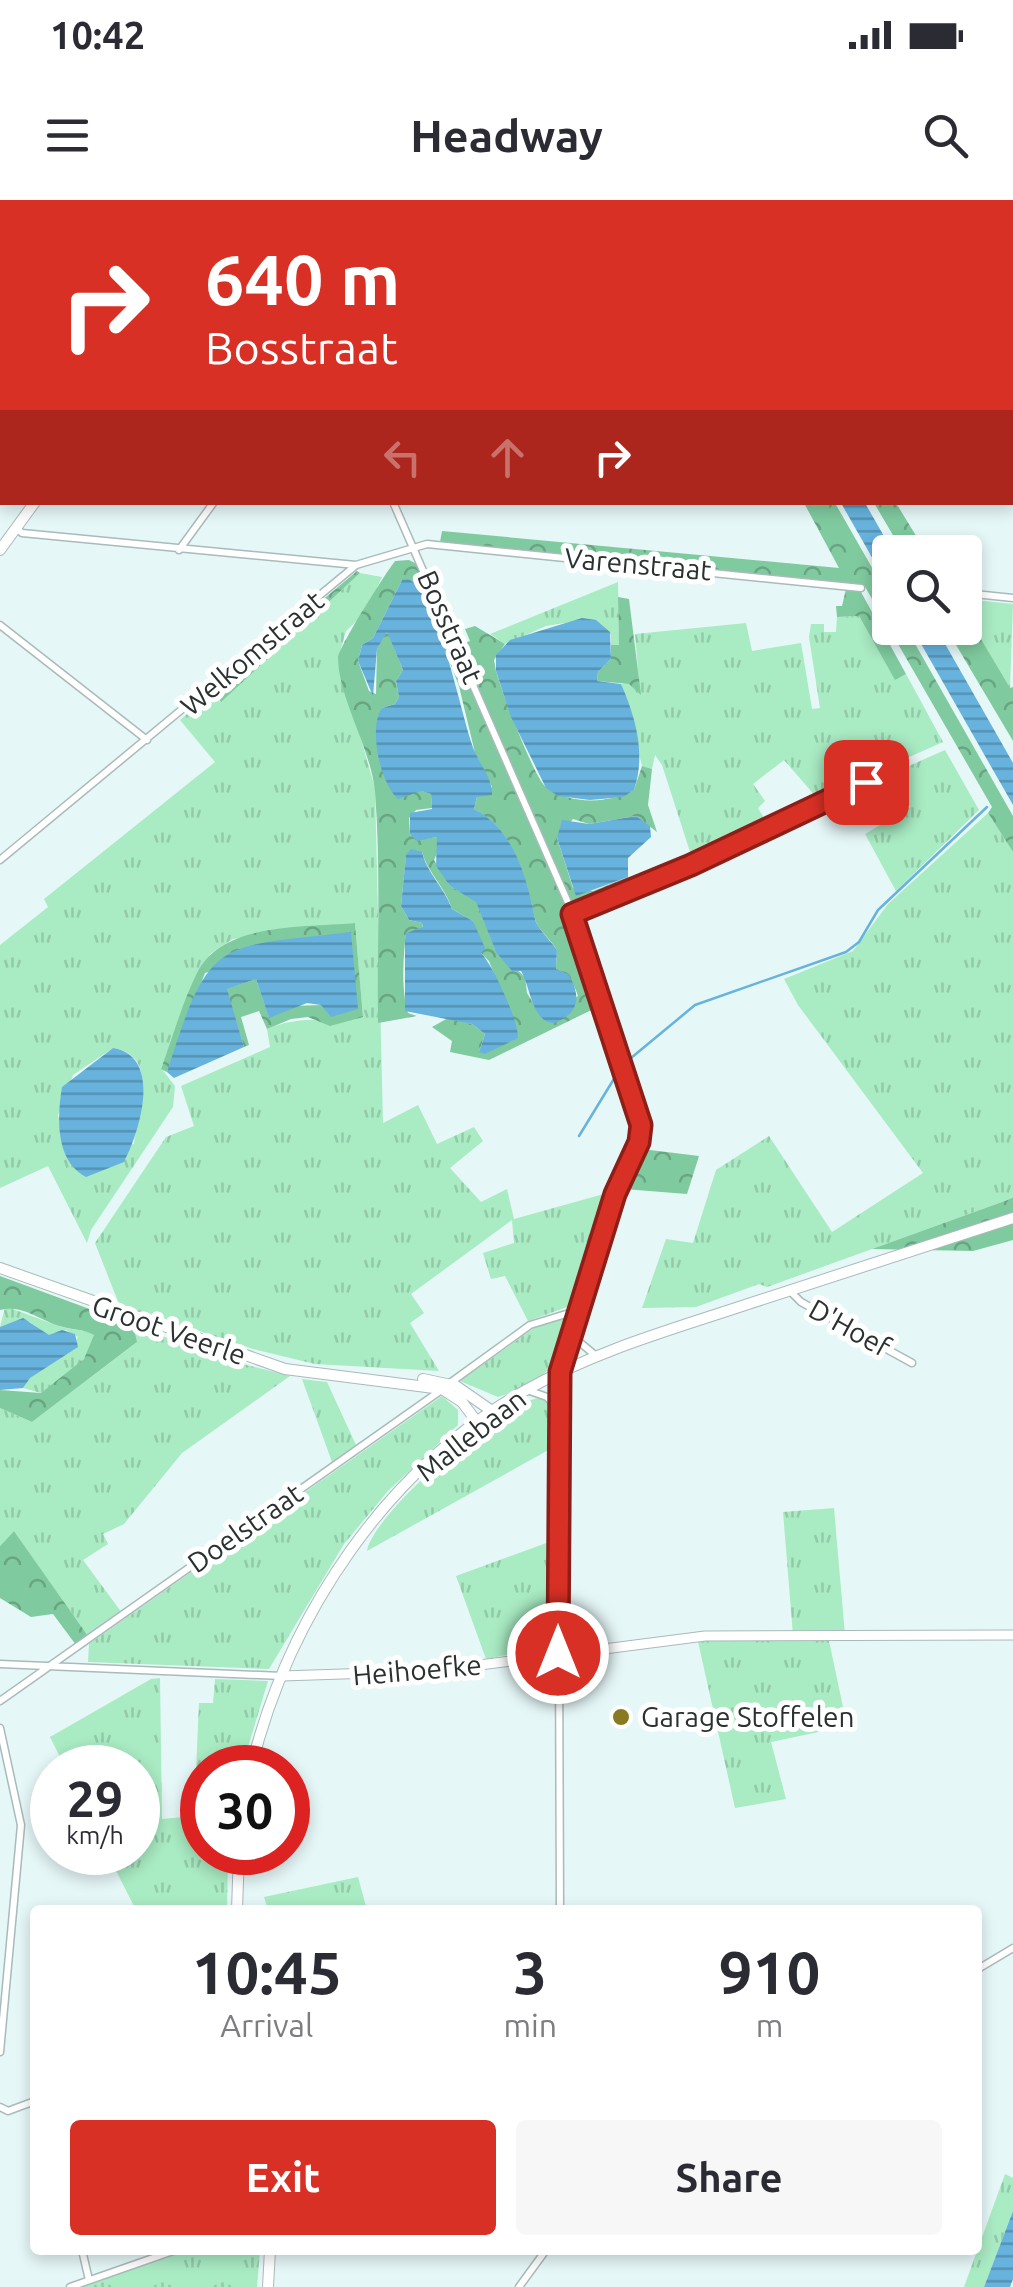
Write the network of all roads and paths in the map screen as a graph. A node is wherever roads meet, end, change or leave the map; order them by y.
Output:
1 (32, 505) edge
2 (212, 505) edge
3 (394, 505) edge
4 (16, 528) junction
5 (415, 548) junction
6 (0, 550) edge
7 (178, 550) junction
8 (356, 565) junction
9 (861, 588) dead end
10 (982, 595) edge
11 (1013, 598) edge
12 (0, 625) edge
13 (147, 740) junction
14 (866, 782) dead end
15 (0, 860) edge
16 (572, 914) junction
17 (1013, 1218) edge
18 (0, 1268) edge
19 (790, 1291) junction
20 (578, 1310) junction
21 (572, 1335) junction
22 (596, 1355) junction
23 (912, 1362) dead end
24 (560, 1372) junction
25 (446, 1386) junction
26 (526, 1390) junction
27 (492, 1410) junction
28 (559, 1410) junction
29 (477, 1422) junction
30 (1013, 1635) edge
31 (558, 1653) junction
32 (0, 1664) edge
33 (47, 1667) junction
34 (282, 1676) junction
35 (0, 1701) edge
36 (0, 1728) edge
37 (259, 1745) edge
38 (238, 1875) edge
39 (236, 1905) edge
40 (560, 1905) edge
41 (1013, 1948) edge
42 (982, 1967) edge
43 (0, 2052) edge
44 (30, 2103) edge
45 (0, 2107) edge
46 (83, 2255) edge
47 (162, 2255) edge
48 (270, 2255) edge
49 (542, 2255) edge
50 (89, 2280) junction
51 (70, 2287) edge
52 (268, 2287) edge
53 (519, 2287) edge

1 - 4 main road
2 - 7 street
3 - 5 street
4 - 6 main road
4 - 7 street, Bosstraat
5 - 8 street, Bosstraat
5 - 9 street, Varenstraat
5 - 16 street, Bosstraat
7 - 8 street, Bosstraat
8 - 13 street, Welkomstraat
10 - 11 street
12 - 13 street
13 - 15 street, Welkomstraat
14 - 16 street
16 - 20 street, Bosstraat
17 - 19 main road, Mallebaan
18 - 25 main road, Groot Veerle
19 - 22 main road, Mallebaan
19 - 23 street, D'Hoef
20 - 21 street, Bosstraat
20 - 25 street, Doelstraat
21 - 22 street
21 - 24 street, Bosstraat
22 - 24 main road, Mallebaan
24 - 26 main road, Mallebaan
24 - 28 street, Bosstraat
25 - 27 main road, Groot Veerle
25 - 29 main road
25 - 33 street, Doelstraat
26 - 27 main road, Mallebaan
26 - 28 street
27 - 29 main road, Mallebaan
28 - 31 street, Bosstraat
29 - 34 main road, Mallebaan
30 - 31 street, Heihoefke
31 - 34 street, Heihoefke
31 - 40 street, Bosstraat
32 - 33 street, Heihoefke
33 - 34 street, Heihoefke
33 - 35 street, Doelstraat
34 - 37 main road, Mallebaan
36 - 43 street
38 - 39 main road
41 - 42 street
44 - 45 street
46 - 50 street
47 - 50 street
48 - 52 main road
49 - 53 street
50 - 51 street

